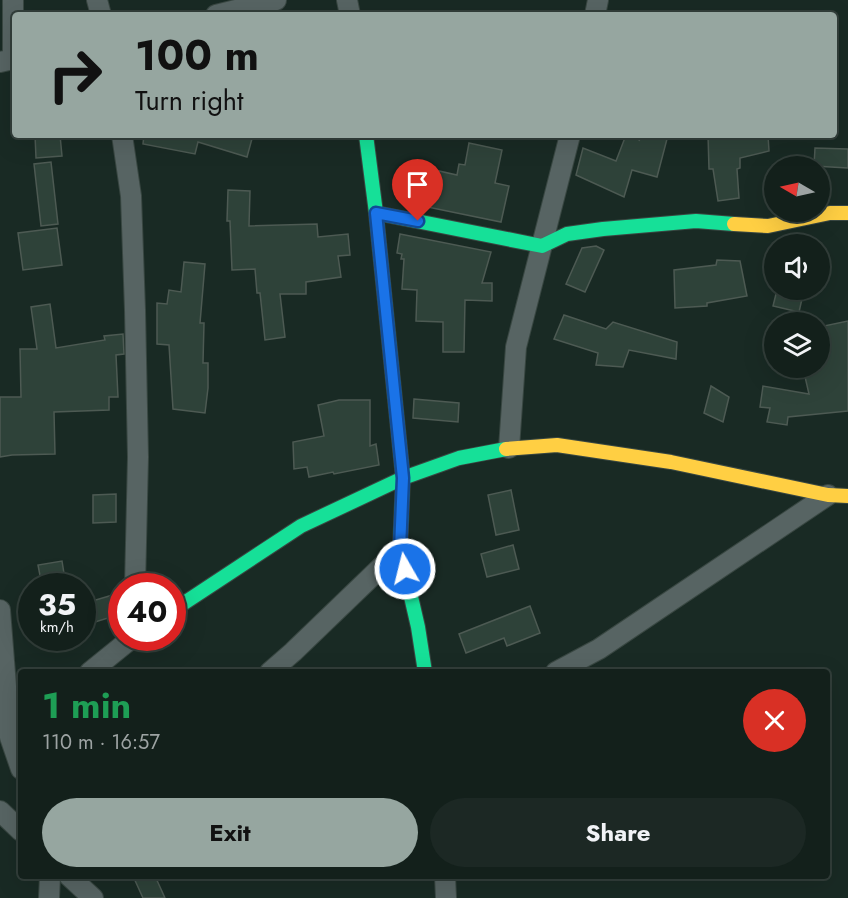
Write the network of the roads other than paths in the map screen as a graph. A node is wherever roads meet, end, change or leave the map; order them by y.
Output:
1 (276, 0) edge
2 (228, 12) edge
3 (12, 15) edge
4 (9, 60) edge
5 (122, 138) edge
6 (366, 138) edge
7 (569, 138) edge
8 (376, 213) junction
9 (848, 213) edge
10 (542, 246) junction
11 (509, 448) junction
12 (403, 478) junction
13 (828, 495) junction
14 (848, 496) edge
15 (400, 549) junction
16 (135, 573) edge
17 (186, 602) edge
18 (0, 610) edge
19 (116, 651) edge
20 (94, 669) edge
21 (273, 669) edge
22 (425, 669) edge
23 (561, 669) edge
24 (10, 736) edge
25 (18, 760) edge
26 (0, 811) edge
27 (18, 828) edge
28 (50, 879) edge
29 (72, 879) edge
30 (445, 879) edge
31 (49, 898) edge
32 (93, 898) edge
33 (446, 898) edge

1 - 2 street
3 - 4 street
5 - 16 street
6 - 8 street
7 - 10 street
8 - 10 street
8 - 12 street
9 - 10 street
10 - 11 street
11 - 12 street
11 - 13 street
12 - 15 street
12 - 17 street
13 - 14 street
13 - 23 street
15 - 21 street
15 - 22 street
18 - 24 street
19 - 20 street
24 - 25 street
26 - 27 street
28 - 31 street
29 - 32 street
30 - 33 street

